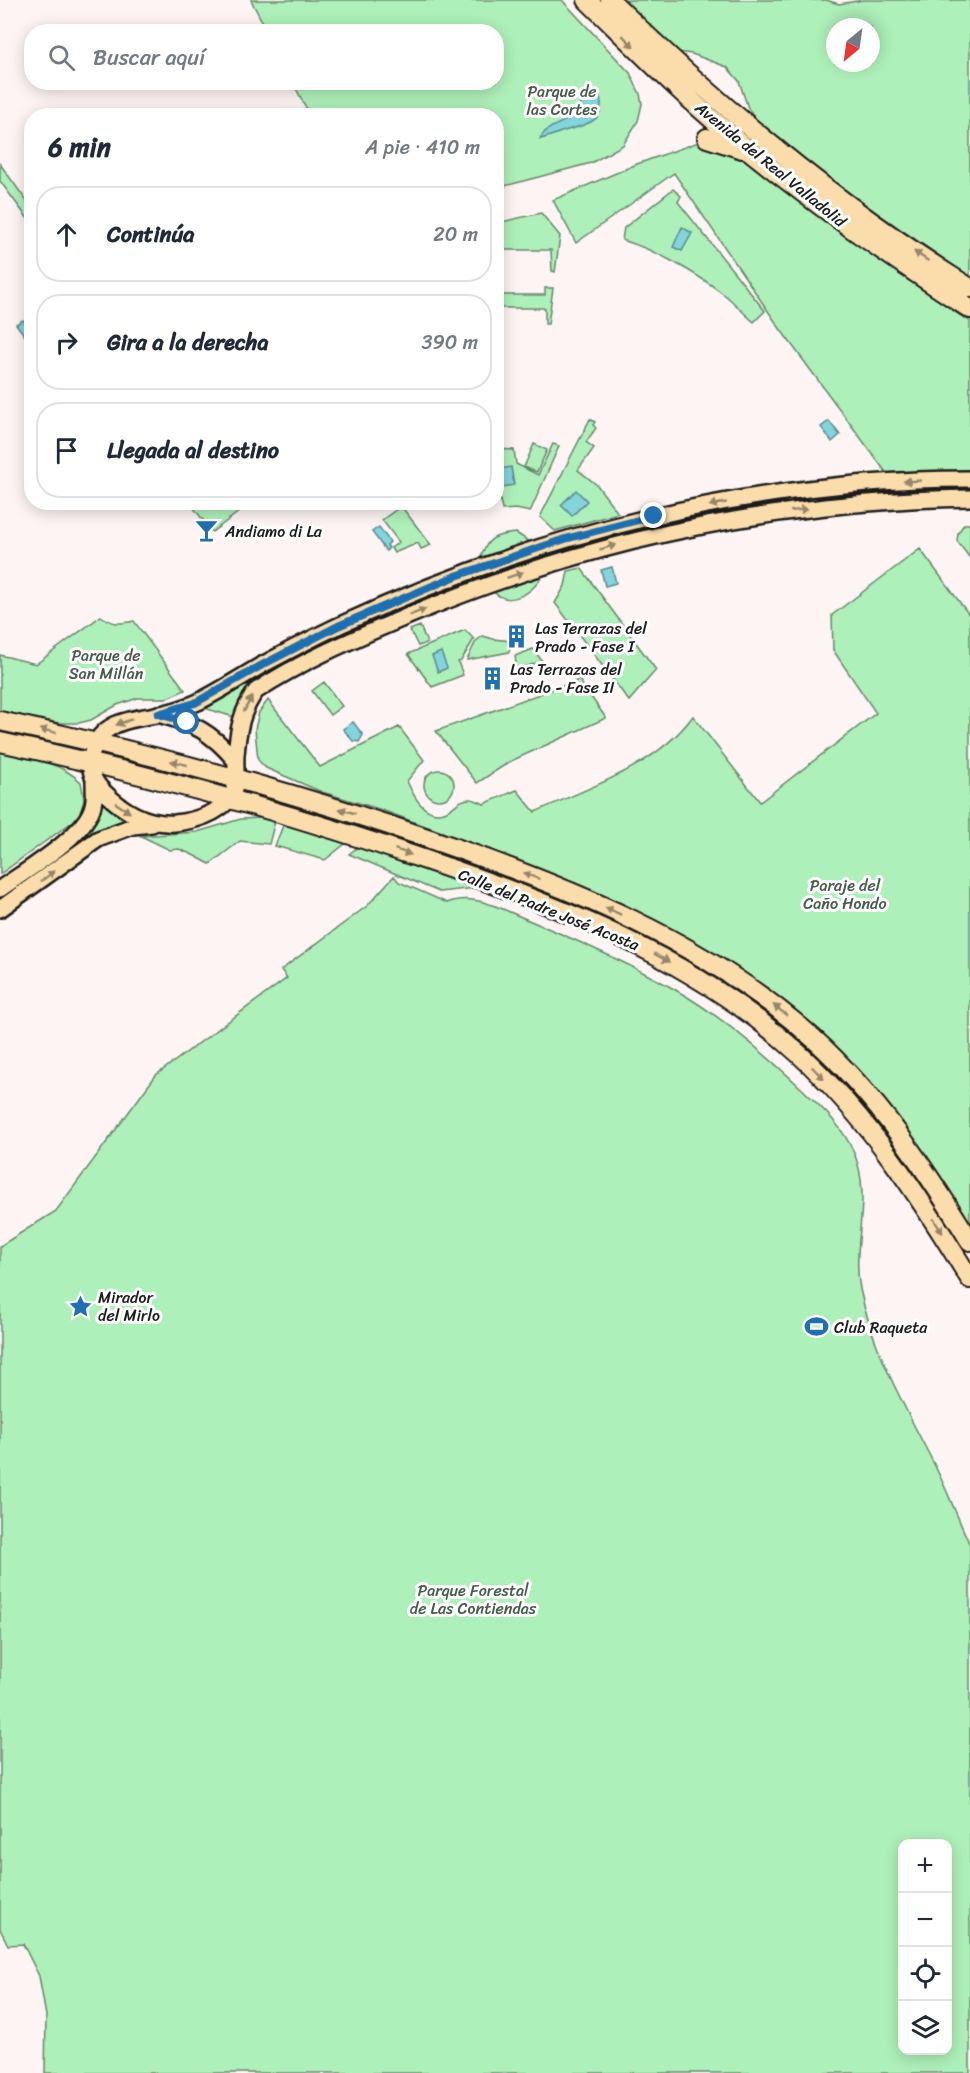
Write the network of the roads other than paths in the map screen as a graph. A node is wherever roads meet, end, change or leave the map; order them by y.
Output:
1 (587, 0) edge
2 (610, 0) edge
3 (662, 50) junction
4 (697, 65) dead end
5 (707, 138) dead end
6 (754, 154) junction
7 (970, 288) edge
8 (970, 309) edge
9 (970, 479) edge
10 (970, 498) edge
11 (158, 714) junction
12 (0, 721) edge
13 (96, 741) junction
14 (0, 742) edge
15 (90, 762) junction
16 (235, 769) junction
17 (94, 781) junction
18 (230, 797) junction
19 (158, 823) junction
20 (0, 889) edge
21 (0, 909) edge
22 (970, 1241) edge
23 (970, 1279) edge

1 -> 6 highway, Avenida del Real Valladolid
2 - 3 highway, Avenida del Real Valladolid
3 - 4 highway
7 -> 3 highway, Avenida del Real Valladolid
5 - 6 highway
6 - 8 highway, Avenida del Real Valladolid
9 -> 11 main road
16 -> 10 main road
11 -> 13 main road
11 - 16 main road
13 -> 12 highway, Calle del Padre José Acosta
13 - 15 main road
16 -> 13 highway, Calle del Padre José Acosta
14 - 15 highway, Calle del Padre José Acosta
15 - 17 main road
15 - 18 highway, Calle del Padre José Acosta
16 - 18 main road
22 -> 16 highway, Calle del Padre José Acosta
17 -> 19 main road
17 - 20 main road
18 - 19 main road
18 -> 23 highway, Calle del Padre José Acosta
21 -> 19 main road

